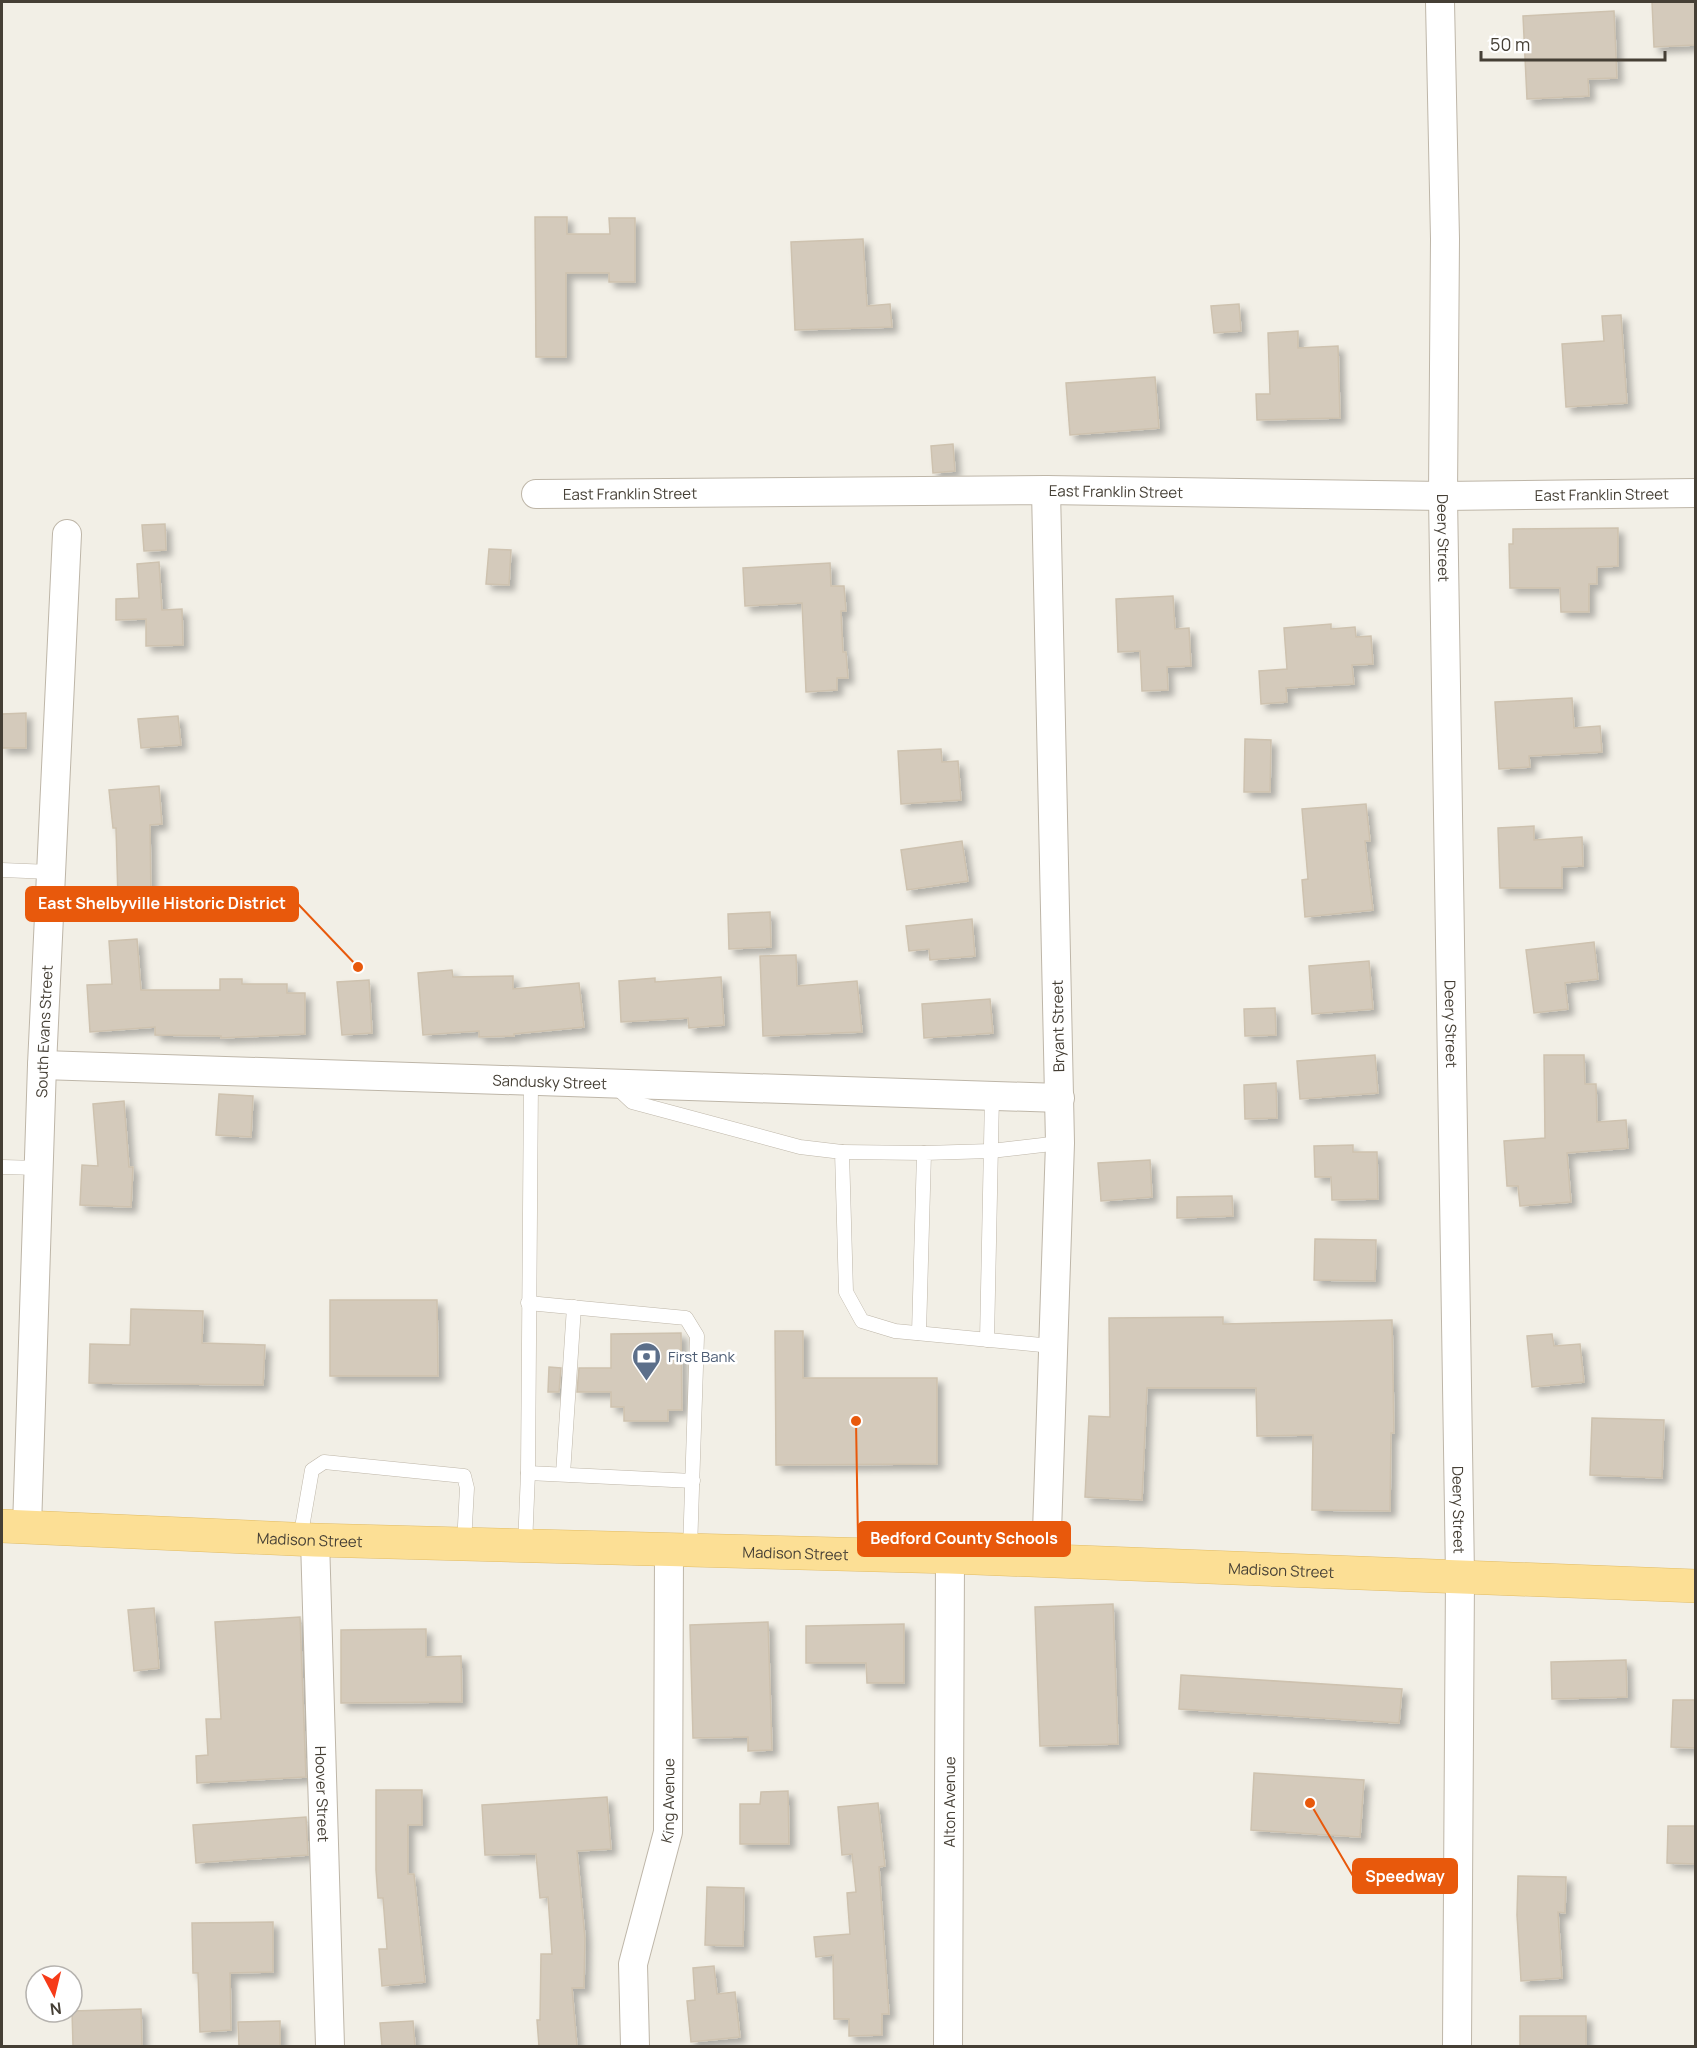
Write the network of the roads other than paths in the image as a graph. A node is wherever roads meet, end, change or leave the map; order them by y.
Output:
1 (1440, 2) edge
2 (1046, 490) junction
3 (1695, 493) edge
4 (536, 494) dead end
5 (1443, 496) junction
6 (67, 534) dead end
7 (2, 870) edge
8 (51, 872) junction
9 (42, 1065) junction
10 (531, 1081) junction
11 (613, 1084) junction
12 (992, 1096) junction
13 (1060, 1098) junction
14 (1060, 1143) junction
15 (991, 1151) junction
16 (842, 1152) junction
17 (924, 1153) junction
18 (2, 1167) edge
19 (39, 1168) junction
20 (528, 1303) junction
21 (574, 1307) junction
22 (919, 1333) junction
23 (987, 1340) junction
24 (1052, 1346) junction
25 (528, 1473) junction
26 (563, 1474) junction
27 (693, 1481) junction
28 (14, 1527) edge
29 (307, 1540) junction
30 (464, 1545) junction
31 (525, 1546) junction
32 (680, 1550) junction
33 (950, 1557) junction
34 (1046, 1562) junction
35 (1460, 1576) junction
36 (1695, 1586) edge
37 (330, 2046) edge
38 (635, 2046) edge
39 (948, 2046) edge
40 (1457, 2046) edge

1 - 5 street, Deery Street
2 - 4 street, East Franklin Street
2 - 5 street, East Franklin Street
2 - 13 street, Bryant Street
3 - 5 street, East Franklin Street
5 - 35 street, Deery Street
6 - 8 street, South Evans Street
7 - 8 lane
8 - 9 street, South Evans Street
9 - 10 street, Sandusky Street
9 - 19 street, South Evans Street
10 - 11 street, Sandusky Street
10 - 20 lane
11 - 12 street, Sandusky Street
11 - 16 lane
12 - 13 street, Sandusky Street
12 - 15 lane
13 - 14 street, Bryant Street
14 - 15 lane
14 - 24 street, Bryant Street
15 - 17 lane
15 - 23 lane
16 - 17 lane
16 - 22 lane
17 - 22 lane
18 - 19 lane
19 - 28 street, South Evans Street
20 - 21 lane
20 - 25 lane
21 - 26 lane
21 - 27 lane
22 - 23 lane
23 - 24 lane
24 - 34 street, Bryant Street
25 - 26 lane
25 - 31 lane
26 - 27 lane
27 - 32 lane
28 - 29 main road, Madison Street
29 - 30 main road, Madison Street
29 - 30 lane
29 - 37 street, Hoover Street
30 - 31 main road, Madison Street
31 - 32 main road, Madison Street
32 - 33 main road, Madison Street
32 - 38 street, King Avenue
33 - 34 main road, Madison Street
33 - 39 street, Alton Avenue
34 - 35 main road, Madison Street
35 - 36 main road, Madison Street
35 - 40 street, Deery Street

